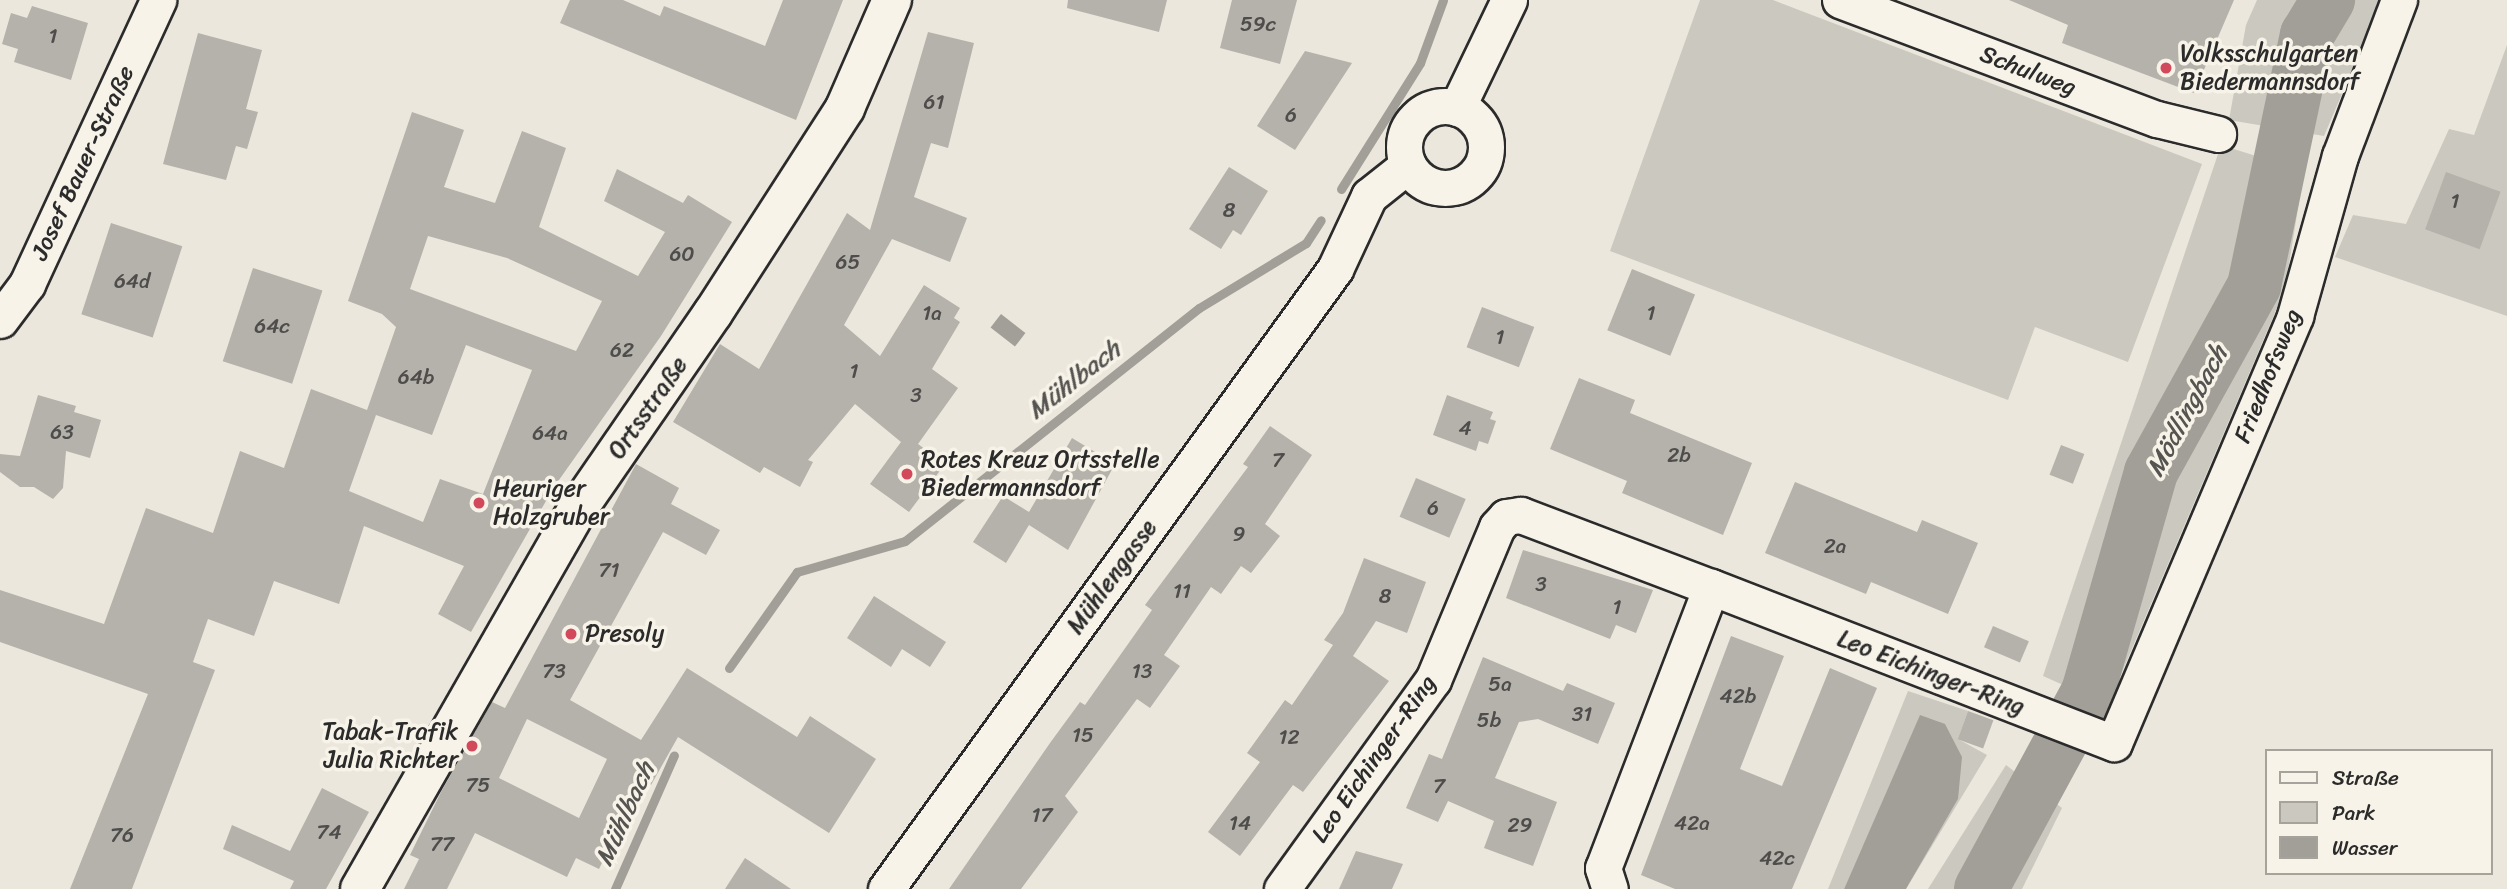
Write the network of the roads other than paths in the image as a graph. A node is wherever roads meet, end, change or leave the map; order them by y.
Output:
1 (158, 0) edge
2 (892, 0) edge
3 (1509, 0) edge
4 (1840, 0) edge
5 (2399, 0) edge
6 (1457, 108) junction
7 (2218, 134) dead end
8 (1408, 165) junction
9 (0, 320) edge
10 (1711, 587) junction
11 (2100, 738) joint
12 (360, 889) edge
13 (886, 889) edge
14 (1282, 889) edge
15 (1610, 889) edge

1 - 9 street, Josef Bauer-Straße
2 - 12 street, Ortsstraße
3 - 6 street
4 - 7 street, Schulweg
5 - 11 street, Friedhofsweg
6 - 8 street
6 - 8 street
8 - 13 street, Mühlengasse
10 - 11 street, Leo Eichinger-Ring
10 - 14 street, Leo Eichinger-Ring
10 - 15 street

